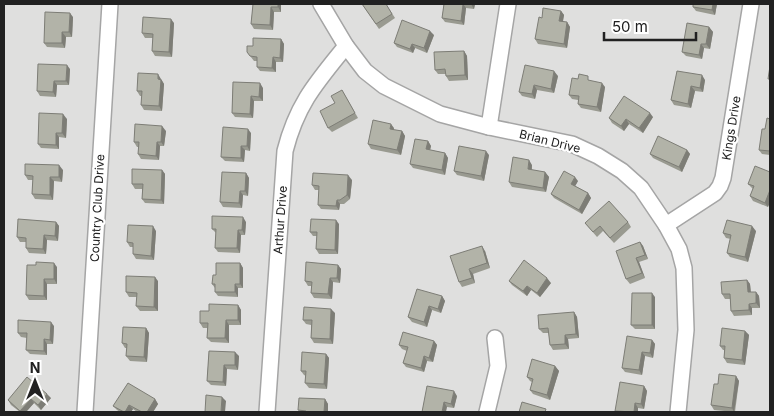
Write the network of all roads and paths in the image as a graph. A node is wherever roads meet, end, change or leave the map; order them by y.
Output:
1 (110, 4) edge
2 (322, 4) edge
3 (508, 4) edge
4 (751, 4) edge
5 (346, 46) junction
6 (489, 127) junction
7 (666, 225) junction
8 (495, 338) dead end
9 (85, 412) edge
10 (267, 412) edge
11 (487, 412) edge
12 (678, 412) edge

1 - 9 street, Country Club Drive
2 - 5 street, Brian Drive
3 - 6 street
4 - 7 street, Kings Drive
5 - 6 street, Brian Drive
5 - 10 street, Arthur Drive
6 - 7 street, Brian Drive
7 - 12 street, Brian Drive
8 - 11 street

